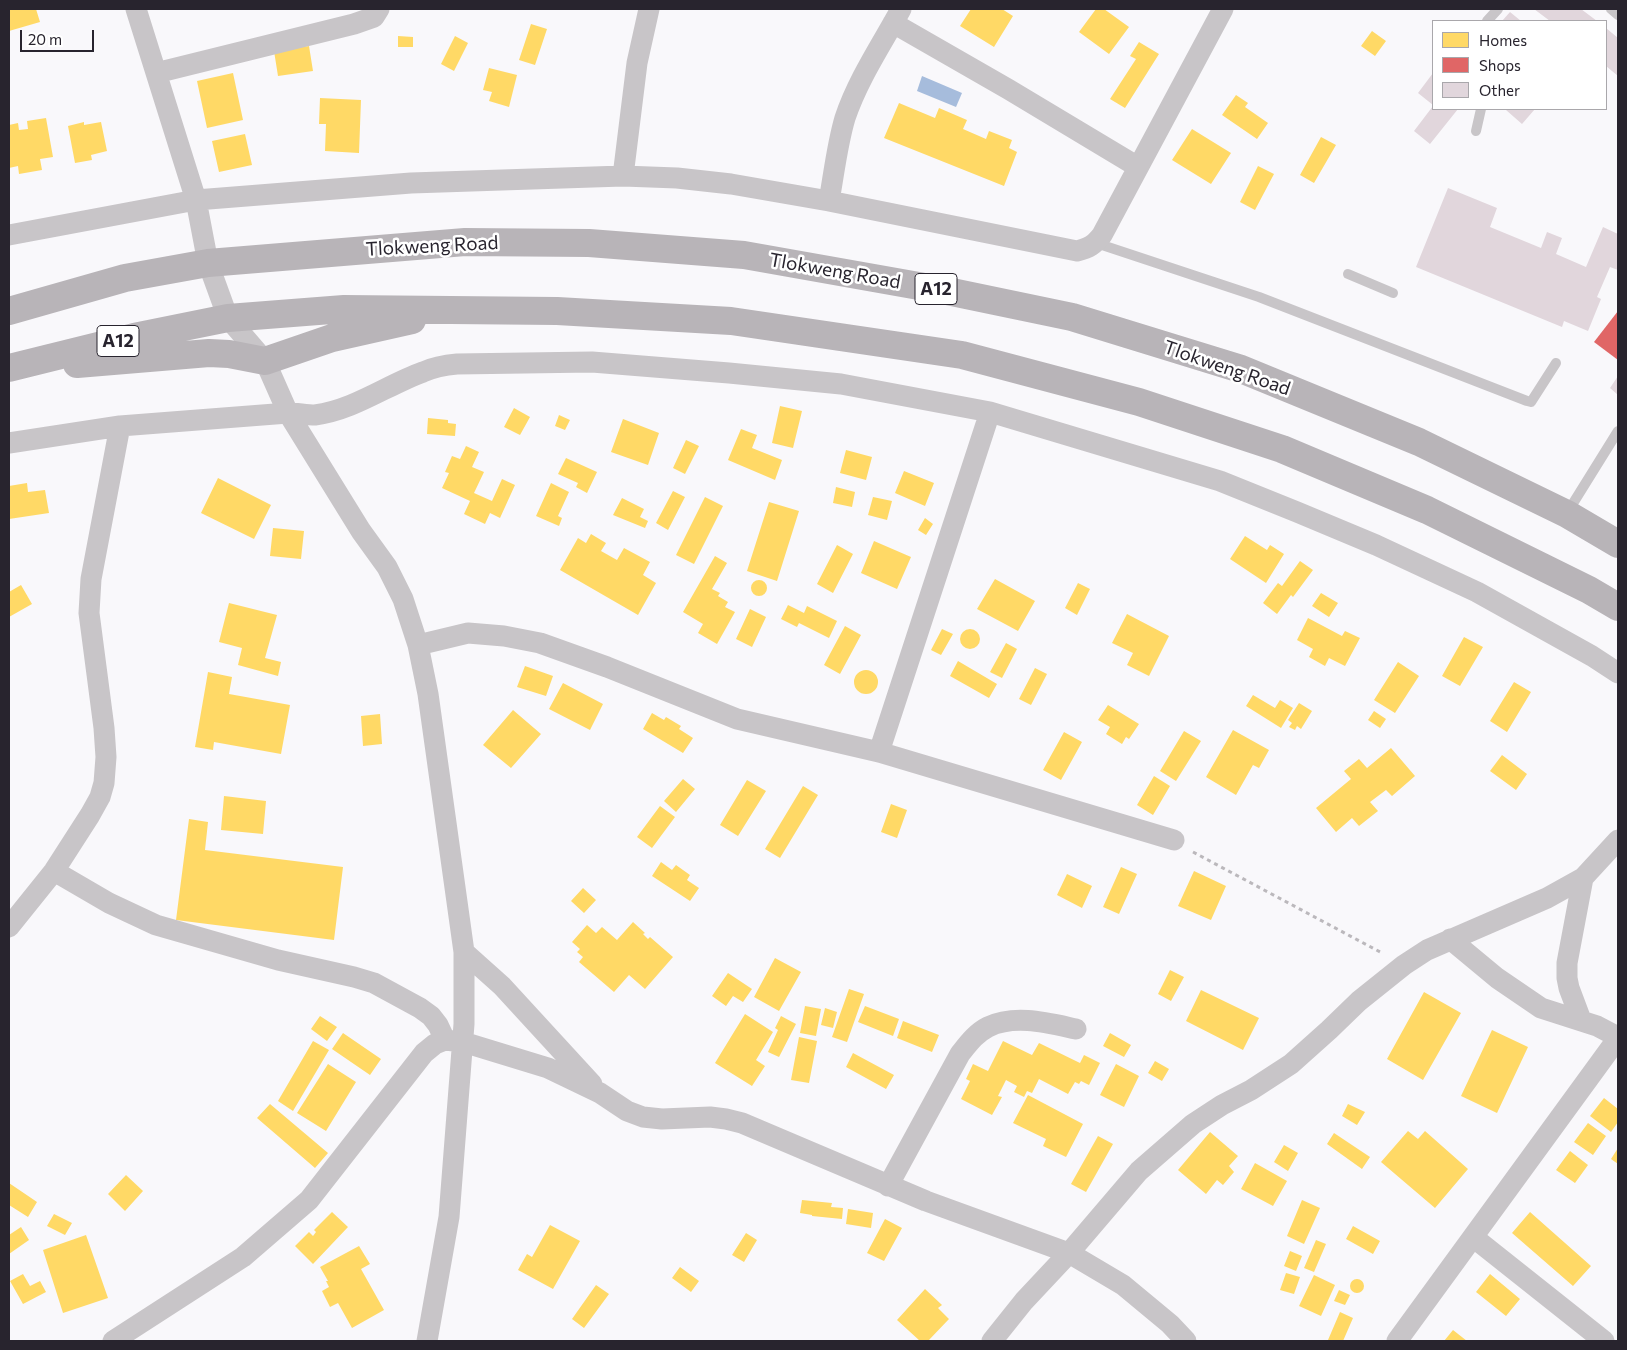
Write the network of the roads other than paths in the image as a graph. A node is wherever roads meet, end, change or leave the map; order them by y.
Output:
1 (136, 9) edge
2 (379, 9) edge
3 (649, 9) edge
4 (1223, 9) edge
5 (1498, 9) edge
6 (1611, 9) edge
7 (1618, 15) edge
8 (897, 16) edge
9 (1488, 20) edge
10 (156, 73) junction
11 (1481, 110) edge
12 (1476, 131) dead end
13 (1138, 167) junction
14 (623, 176) junction
15 (196, 200) junction
16 (829, 201) junction
17 (9, 236) edge
18 (1096, 243) junction
19 (208, 263) junction
20 (1348, 274) dead end
21 (1393, 293) dead end
22 (9, 310) edge
23 (442, 310) junction
24 (228, 318) junction
25 (265, 361) junction
26 (1556, 363) dead end
27 (9, 368) edge
28 (990, 412) junction
29 (288, 413) junction
30 (120, 426) junction
31 (1618, 431) edge
32 (9, 443) edge
33 (1567, 514) junction
34 (1618, 544) edge
35 (1618, 608) edge
36 (418, 645) junction
37 (1618, 673) edge
38 (879, 752) junction
39 (1174, 840) road end
40 (1618, 840) edge
41 (54, 871) junction
42 (1583, 878) junction
43 (9, 927) edge
44 (1450, 939) junction
45 (464, 952) junction
46 (1581, 1020) junction
47 (1076, 1029) dead end
48 (1618, 1037) edge
49 (454, 1041) junction
50 (600, 1093) junction
51 (888, 1186) junction
52 (1473, 1236) junction
53 (1069, 1253) junction
54 (113, 1341) edge
55 (427, 1341) edge
56 (992, 1341) edge
57 (1186, 1341) edge
58 (1397, 1341) edge
59 (1604, 1341) edge

1 - 10 street
2 - 10 street
3 - 14 street
4 - 13 street
5 - 9 lane
6 - 7 lane
8 - 13 street
8 - 16 street
10 - 15 street
11 - 12 lane
13 - 18 street
14 - 15 street
14 - 16 street
15 - 17 street
15 - 19 street
16 - 18 street
18 - 26 lane
19 - 22 main road, Tlokweng Road / A12
19 - 24 street
19 - 33 main road, Tlokweng Road / A12
20 - 21 lane
23 - 24 main road, A12
23 - 25 main road
23 - 35 main road, A12
24 - 25 street
24 - 27 main road, A12
25 - 27 main road
25 - 29 street
28 - 29 street
28 - 37 street
28 - 38 street
29 - 30 street
29 - 36 street
30 - 32 street
30 - 41 street
31 - 33 lane
33 - 34 main road, Tlokweng Road / A12
36 - 38 street
36 - 45 street
38 - 39 street
40 - 42 street
41 - 43 street
41 - 49 street
42 - 44 street
42 - 46 street
44 - 46 street
44 - 53 street
45 - 49 street
45 - 50 street
46 - 48 street
47 - 51 street
48 - 52 street
49 - 50 street
49 - 54 street
49 - 55 street
50 - 51 street
51 - 53 street
52 - 58 street
52 - 59 street
53 - 56 street
53 - 57 street

